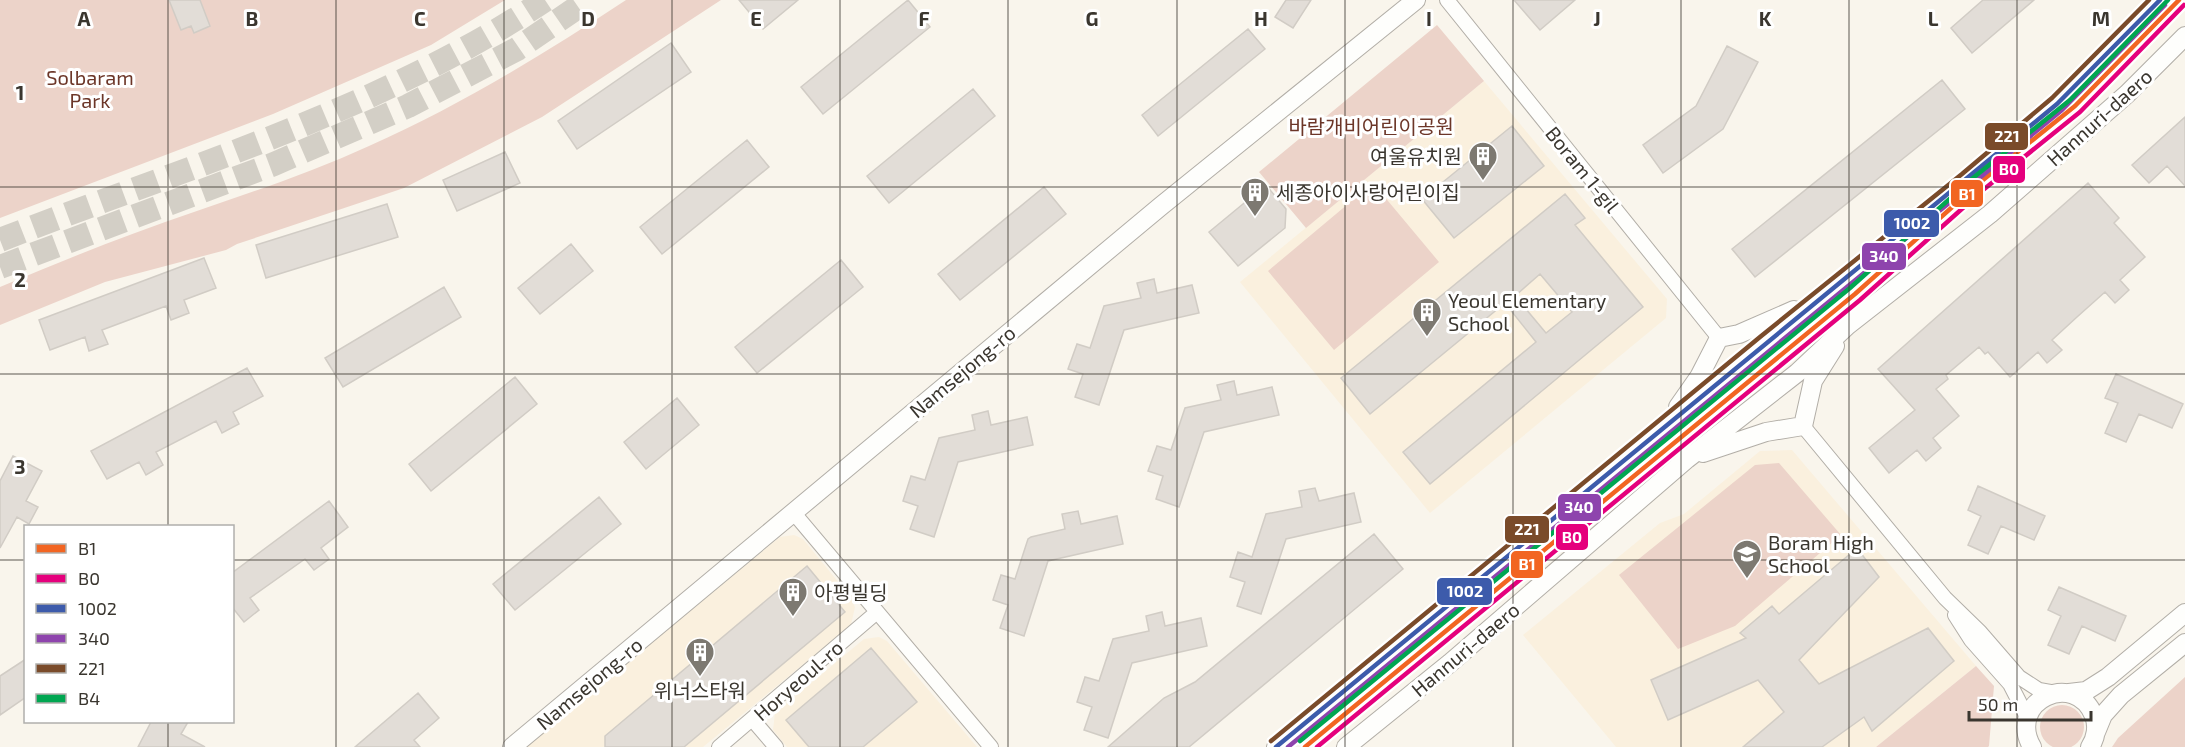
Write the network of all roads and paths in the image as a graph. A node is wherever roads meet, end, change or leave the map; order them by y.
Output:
1 (1416, 0) edge
2 (1447, 0) edge
3 (2160, 0) edge
4 (2185, 36) edge
5 (1826, 294) junction
6 (1847, 326) junction
7 (1719, 338) junction
8 (1665, 426) junction
9 (1803, 426) junction
10 (1687, 459) junction
11 (793, 512) junction
12 (1945, 598) junction
13 (877, 612) junction
14 (2185, 613) edge
15 (2185, 643) edge
16 (2062, 693) junction
17 (752, 719) junction
18 (2026, 736) edge
19 (2093, 740) edge
20 (512, 747) edge
21 (719, 747) edge
22 (776, 747) edge
23 (991, 747) edge
24 (1276, 747) edge
25 (1347, 747) edge

1 - 11 street, Namsejong-ro
2 - 7 street, Boram 1-gil
3 - 5 street, Hannuri-daero
4 - 6 street, Hannuri-daero
5 - 7 street
5 - 8 street, Hannuri-daero
6 - 9 street
6 - 10 street, Hannuri-daero
7 - 8 street
8 - 24 street, Hannuri-daero
9 - 10 street
9 - 12 street
10 - 25 street, Hannuri-daero
11 - 13 street
11 - 20 street, Namsejong-ro
12 - 16 street
12 - 18 street
13 - 17 street, Horyeoul-ro
13 - 23 street
14 - 16 street
15 - 19 street
16 - 18 street
16 - 19 street
17 - 21 street, Horyeoul-ro
17 - 22 street

